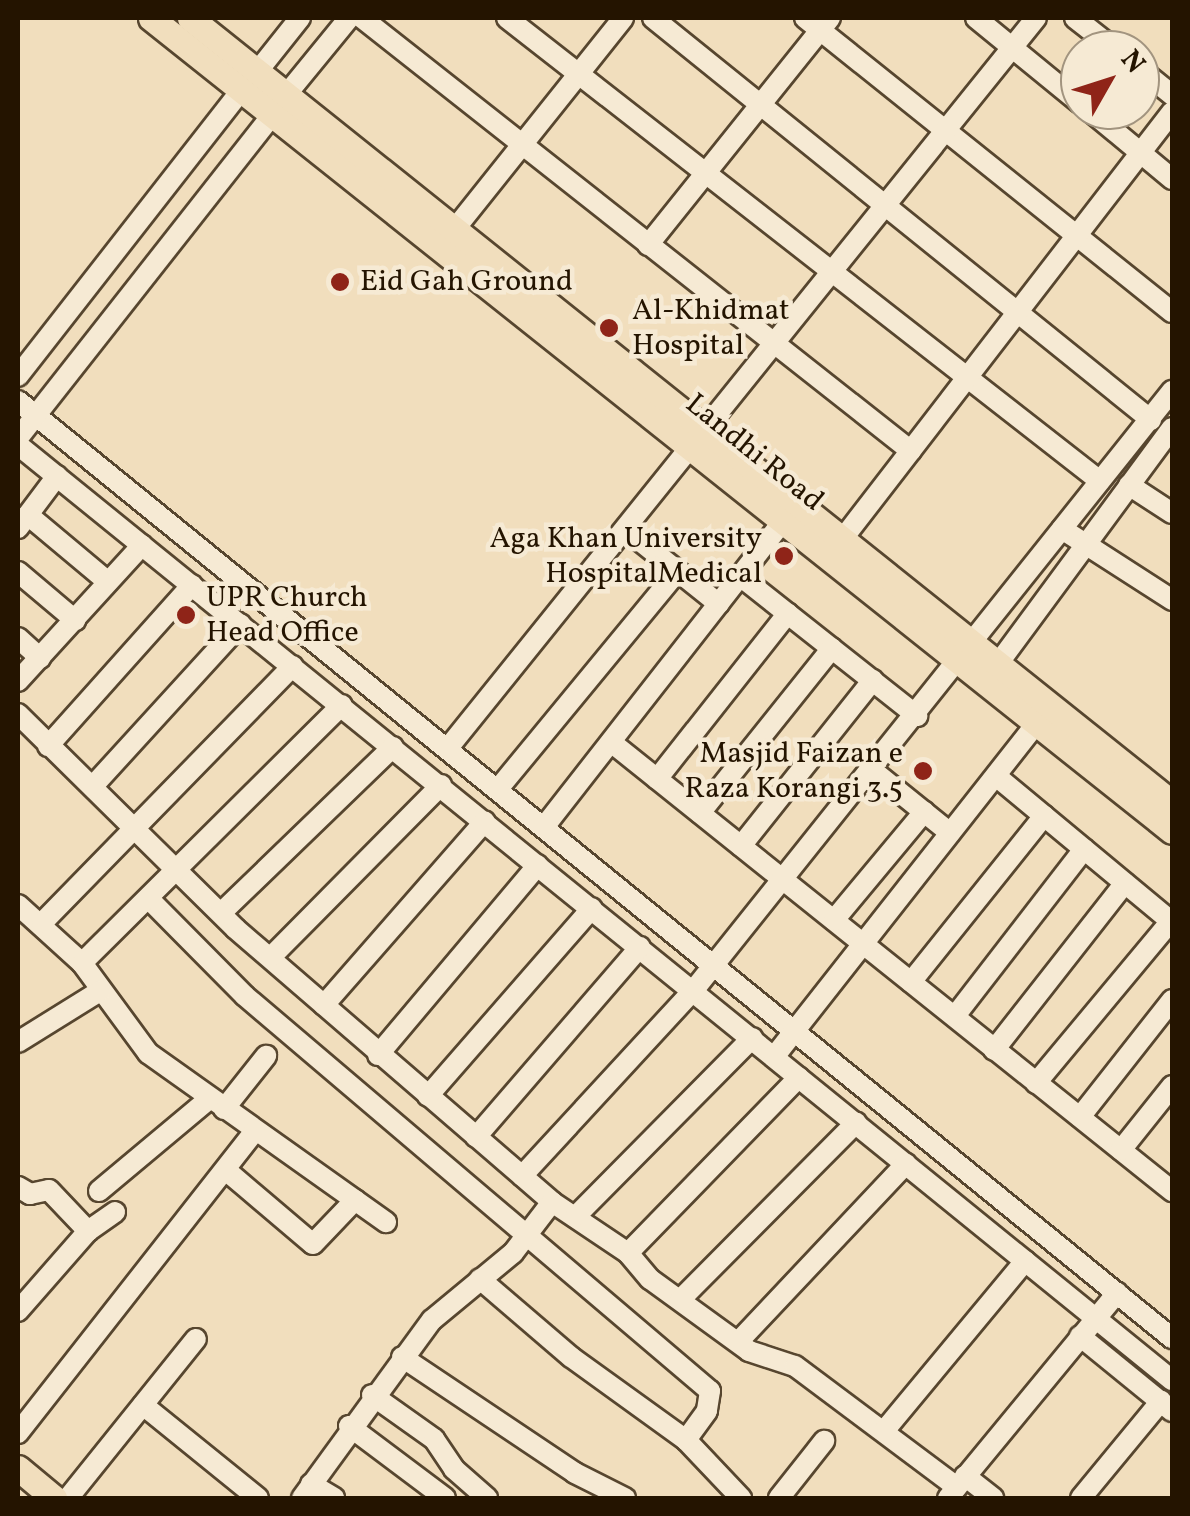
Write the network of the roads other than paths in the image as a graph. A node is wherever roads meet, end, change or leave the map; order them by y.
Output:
1 (151, 18) edge
2 (300, 18) edge
3 (349, 18) edge
4 (362, 18) edge
5 (400, 18) edge
6 (506, 18) edge
7 (623, 18) edge
8 (653, 18) edge
9 (976, 18) edge
10 (1036, 18) edge
11 (818, 22) edge
12 (206, 23) edge
13 (386, 36) junction
14 (1012, 47) junction
15 (578, 75) junction
16 (249, 81) junction
17 (1060, 86) edge
18 (762, 104) junction
19 (279, 106) junction
20 (1172, 112) edge
21 (946, 130) junction
22 (1113, 130) edge
23 (522, 144) junction
24 (1141, 153) junction
25 (704, 176) junction
26 (1172, 179) edge
27 (885, 206) junction
28 (454, 230) junction
29 (1074, 234) junction
30 (648, 245) junction
31 (831, 272) junction
32 (1016, 308) junction
33 (1172, 312) edge
34 (775, 342) junction
35 (18, 376) edge
36 (967, 378) junction
37 (1172, 390) edge
38 (18, 401) edge
39 (36, 415) junction
40 (1151, 420) junction
41 (1172, 428) edge
42 (698, 438) junction
43 (18, 442) edge
44 (910, 450) junction
45 (57, 476) junction
46 (1100, 481) junction
47 (1129, 485) junction
48 (1172, 513) edge
49 (784, 519) junction
50 (23, 522) edge
51 (625, 529) junction
52 (1062, 530) junction
53 (841, 541) junction
54 (142, 545) junction
55 (1086, 546) junction
56 (215, 560) junction
57 (18, 572) edge
58 (677, 572) junction
59 (740, 576) junction
60 (108, 582) junction
61 (194, 586) junction
62 (1172, 600) edge
63 (719, 604) junction
64 (788, 613) junction
65 (74, 620) junction
66 (242, 624) junction
67 (18, 638) edge
68 (832, 648) junction
69 (968, 649) junction
70 (40, 658) junction
71 (293, 666) junction
72 (993, 671) junction
73 (873, 680) junction
74 (18, 682) edge
75 (342, 705) junction
76 (18, 714) edge
77 (917, 716) junction
78 (1038, 722) junction
79 (610, 742) junction
80 (48, 746) junction
81 (393, 746) junction
82 (448, 748) junction
83 (872, 770) junction
84 (996, 776) junction
85 (657, 779) junction
86 (441, 785) junction
87 (93, 786) junction
88 (505, 795) junction
89 (1172, 803) edge
90 (924, 812) junction
91 (700, 813) junction
92 (1044, 816) junction
93 (488, 824) junction
94 (138, 826) junction
95 (544, 827) junction
96 (1172, 831) edge
97 (950, 833) junction
98 (741, 846) junction
99 (1084, 849) junction
100 (538, 865) junction
101 (179, 867) junction
102 (782, 877) junction
103 (1126, 883) junction
104 (148, 898) junction
105 (19, 908) edge
106 (592, 908) junction
107 (221, 913) junction
108 (834, 920) junction
109 (1172, 922) edge
110 (42, 923) junction
111 (860, 943) junction
112 (640, 948) junction
113 (270, 957) junction
114 (712, 962) junction
115 (82, 963) junction
116 (911, 982) junction
117 (100, 990) junction
118 (693, 991) junction
119 (1172, 1000) edge
120 (324, 1005) junction
121 (954, 1016) junction
122 (794, 1029) junction
123 (752, 1038) junction
124 (18, 1042) edge
125 (994, 1050) junction
126 (378, 1054) junction
127 (266, 1056) dead end
128 (774, 1057) junction
129 (799, 1077) junction
130 (1036, 1082) junction
131 (1172, 1086) edge
132 (428, 1096) junction
133 (216, 1104) junction
134 (1080, 1117) junction
135 (856, 1124) junction
136 (255, 1130) junction
137 (476, 1137) junction
138 (1121, 1150) junction
139 (906, 1164) junction
140 (228, 1172) junction
141 (522, 1176) junction
142 (1170, 1183) edge
143 (18, 1187) edge
144 (99, 1190) dead end
145 (355, 1200) junction
146 (552, 1202) junction
147 (115, 1212) dead end
148 (576, 1218) junction
149 (386, 1222) dead end
150 (88, 1231) junction
151 (526, 1231) junction
152 (628, 1253) junction
153 (1025, 1261) junction
154 (480, 1280) junction
155 (1118, 1293) junction
156 (680, 1300) junction
157 (18, 1311) edge
158 (1095, 1318) junction
159 (1080, 1336) junction
160 (1172, 1338) edge
161 (196, 1339) dead end
162 (738, 1342) junction
163 (402, 1357) junction
164 (1172, 1380) edge
165 (372, 1395) junction
166 (144, 1404) junction
167 (1167, 1406) edge
168 (350, 1426) junction
169 (884, 1431) junction
170 (18, 1433) edge
171 (686, 1440) junction
172 (824, 1441) dead end
173 (18, 1468) edge
174 (957, 1487) edge
175 (306, 1491) edge
176 (54, 1498) edge
177 (68, 1498) edge
178 (258, 1498) edge
179 (334, 1498) edge
180 (445, 1498) edge
181 (487, 1498) edge
182 (625, 1498) edge
183 (740, 1498) edge
184 (779, 1498) edge
185 (993, 1498) edge
186 (1081, 1498) edge

1 - 16 main road, Landhi Road
2 - 16 street
3 - 19 street
4 - 13 street
5 - 13 street
6 - 15 street
7 - 15 street
8 - 18 street
9 - 14 street
10 - 14 street
11 - 18 street
11 - 21 street
12 - 16 main road, Landhi Road
13 - 23 street
14 - 17 street
14 - 21 street
15 - 23 street
15 - 25 street
16 - 19 main road, Landhi Road
16 - 35 street
18 - 25 street
18 - 27 street
19 - 28 main road, Landhi Road
19 - 39 street
19 - 42 main road, Landhi Road
20 - 24 street
21 - 27 street
21 - 29 street
22 - 24 street
23 - 28 street
23 - 30 street
24 - 26 street
24 - 29 street
25 - 30 street
25 - 31 street
27 - 31 street
27 - 32 street
28 - 42 main road, Landhi Road
29 - 32 street
29 - 33 street
30 - 34 street
31 - 34 street
31 - 36 street
32 - 36 street
32 - 40 street
34 - 42 street
34 - 44 street
36 - 44 street
36 - 46 street
37 - 40 street
38 - 39 street
39 - 43 street
39 - 56 street
40 - 46 street
41 - 47 street
42 - 49 main road, Landhi Road
42 - 51 street
42 - 53 main road, Landhi Road
43 - 45 street
44 - 53 street
45 - 50 street
45 - 54 street
46 - 52 street
47 - 48 street
47 - 55 street
49 - 59 street
49 - 69 main road, Landhi Road
50 - 60 street
51 - 58 street
51 - 82 street
52 - 55 street
52 - 69 street
53 - 69 main road, Landhi Road
54 - 60 street
54 - 61 street
55 - 62 street
55 - 72 street
56 - 61 street
56 - 82 street
57 - 65 street
58 - 63 street
58 - 88 street
59 - 63 street
59 - 64 street
60 - 65 street
61 - 66 street
61 - 80 street
63 - 79 street
64 - 68 street
64 - 85 street
65 - 70 street
66 - 71 street
66 - 87 street
67 - 70 street
68 - 73 street
68 - 91 street
69 - 72 main road, Landhi Road
69 - 77 street
70 - 74 street
71 - 75 street
71 - 94 street
72 - 78 main road, Landhi Road
72 - 89 main road, Landhi Road
73 - 77 street
73 - 98 street
75 - 81 street
75 - 101 street
76 - 80 street
77 - 83 street
78 - 84 street
78 - 96 main road, Landhi Road
79 - 85 street
79 - 95 street
80 - 87 street
81 - 86 street
81 - 107 street
82 - 88 street
83 - 90 street
83 - 102 street
84 - 92 street
84 - 97 street
85 - 91 street
86 - 93 street
86 - 113 street
87 - 94 street
88 - 93 street
88 - 95 street
90 - 97 street
90 - 108 street
91 - 98 street
92 - 99 street
92 - 116 street
93 - 100 street
93 - 120 street
94 - 101 street
94 - 110 street
95 - 114 street
97 - 111 street
98 - 102 street
99 - 103 street
99 - 121 street
100 - 106 street
100 - 126 street
101 - 104 street
101 - 107 street
102 - 108 street
102 - 114 street
103 - 109 street
103 - 125 street
104 - 115 street
104 - 151 street
105 - 110 street
106 - 112 street
106 - 132 street
107 - 113 street
108 - 111 street
109 - 130 street
110 - 115 street
111 - 116 street
111 - 122 street
112 - 118 street
112 - 137 street
113 - 120 street
114 - 118 street
114 - 122 street
115 - 117 street
116 - 121 street
117 - 124 street
117 - 133 street
118 - 123 street
118 - 141 street
119 - 134 street
120 - 126 street
121 - 125 street
122 - 128 street
122 - 155 street
123 - 128 street
123 - 148 street
125 - 130 street
126 - 132 street
127 - 133 street
128 - 129 street
129 - 135 street
129 - 152 street
130 - 134 street
131 - 138 street
132 - 137 street
133 - 136 street
133 - 144 street
134 - 138 street
135 - 139 street
135 - 156 street
136 - 140 street
136 - 145 street
137 - 141 street
138 - 142 street
139 - 153 street
139 - 162 street
140 - 145 street
140 - 170 street
141 - 146 street
143 - 150 street
145 - 149 street
146 - 148 street
146 - 151 street
147 - 150 street
148 - 152 street
150 - 157 street
151 - 154 street
151 - 171 street
152 - 156 street
153 - 158 street
153 - 169 street
154 - 163 street
154 - 171 street
155 - 158 street
155 - 160 street
156 - 162 street
158 - 159 street
158 - 164 street
159 - 167 street
159 - 174 street
161 - 166 street
162 - 169 street
163 - 165 street
163 - 182 street
165 - 168 street
165 - 181 street
166 - 177 street
166 - 178 street
167 - 186 street
168 - 175 street
168 - 180 street
169 - 174 street
171 - 183 street
172 - 184 street
173 - 176 main road
174 - 185 street
175 - 179 street

